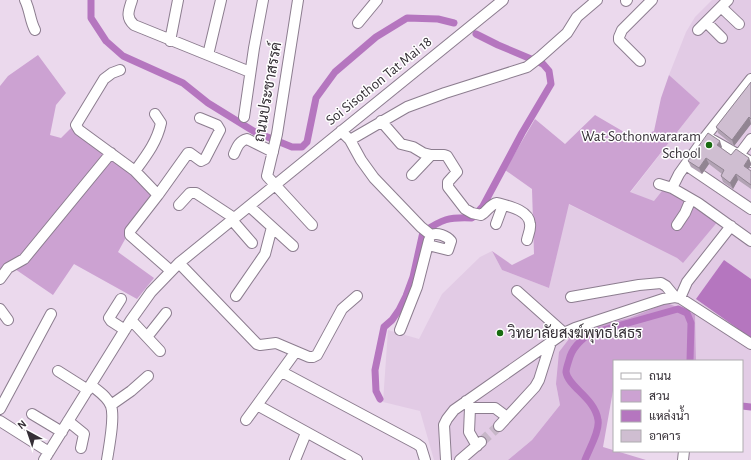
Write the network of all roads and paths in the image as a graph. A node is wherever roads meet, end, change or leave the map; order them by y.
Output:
1 (26, 0) edge
2 (132, 0) edge
3 (178, 0) edge
4 (221, 0) edge
5 (263, 0) edge
6 (298, 0) edge
7 (377, 0) edge
8 (503, 0) edge
9 (597, 0) edge
10 (652, 0) edge
11 (725, 3) edge
12 (592, 11) dead end
13 (706, 22) junction
14 (358, 23) dead end
15 (739, 24) dead end
16 (35, 30) dead end
17 (698, 30) dead end
18 (722, 38) dead end
19 (170, 41) junction
20 (557, 41) junction
21 (208, 55) junction
22 (640, 61) dead end
23 (120, 70) dead end
24 (250, 72) junction
25 (751, 79) edge
26 (155, 114) dead end
27 (244, 117) dead end
28 (200, 118) dead end
29 (381, 121) junction
30 (341, 131) junction
31 (706, 136) junction
32 (751, 139) edge
33 (350, 140) junction
34 (273, 150) junction
35 (111, 153) junction
36 (234, 154) dead end
37 (431, 155) junction
38 (739, 155) junction
39 (751, 162) edge
40 (686, 165) junction
41 (135, 171) junction
42 (412, 175) dead end
43 (660, 184) dead end
44 (275, 185) junction
45 (672, 188) junction
46 (158, 194) junction
47 (691, 199) junction
48 (179, 205) dead end
49 (503, 205) junction
50 (248, 206) junction
51 (751, 209) edge
52 (233, 219) junction
53 (496, 224) dead end
54 (312, 225) dead end
55 (677, 225) dead end
56 (731, 226) junction
57 (272, 227) junction
58 (426, 231) junction
59 (527, 240) dead end
60 (751, 241) edge
61 (252, 243) dead end
62 (428, 245) junction
63 (294, 246) dead end
64 (179, 263) junction
65 (171, 271) junction
66 (0, 279) edge
67 (517, 291) dead end
68 (236, 296) dead end
69 (357, 296) dead end
70 (571, 297) dead end
71 (677, 297) junction
72 (121, 300) dead end
73 (0, 309) edge
74 (166, 313) dead end
75 (51, 314) dead end
76 (8, 320) dead end
77 (131, 320) junction
78 (125, 330) junction
79 (400, 330) dead end
80 (564, 333) junction
81 (147, 337) junction
82 (551, 342) junction
83 (751, 344) edge
84 (160, 351) dead end
85 (294, 354) dead end
86 (58, 371) dead end
87 (282, 372) junction
88 (148, 376) dead end
89 (90, 387) junction
90 (111, 405) junction
91 (257, 405) junction
92 (468, 405) junction
93 (0, 410) edge
94 (32, 414) dead end
95 (507, 417) junction
96 (246, 420) dead end
97 (0, 421) edge
98 (68, 422) junction
99 (498, 426) tunnel mouth
100 (62, 432) junction
101 (306, 432) junction
102 (81, 448) dead end
103 (47, 456) edge
104 (107, 460) edge
105 (295, 460) edge
106 (357, 460) edge
107 (425, 460) edge
108 (446, 460) edge
109 (460, 460) edge

1 - 16 street
2 - 19 street
3 - 19 street
4 - 21 street
5 - 24 street
6 - 34 street, ถนนประชาสรรค์
7 - 14 street
8 - 30 street, Soi Sisothon Tat Mai 18
9 - 20 street
10 - 22 street
11 - 13 street
11 - 15 street
12 - 20 street
13 - 17 street
13 - 18 street
19 - 21 street
20 - 29 street
21 - 24 street
23 - 35 street
24 - 27 street
25 - 31 street
26 - 41 street
28 - 46 street
29 - 33 street
29 - 37 street
30 - 33 street
30 - 44 street, Soi Sisothon Tat Mai 18
31 - 38 street
31 - 40 street
32 - 38 street
33 - 58 street
34 - 36 street
34 - 44 street, ถนนประชาสรรค์
35 - 41 street
35 - 66 street
37 - 42 street
37 - 49 street
38 - 39 street
40 - 45 street
40 - 51 street
41 - 46 street
43 - 45 street
44 - 50 street, Soi Sisothon Tat Mai 18
44 - 54 street
45 - 47 street
46 - 65 street
47 - 55 street
47 - 56 street
48 - 52 street
49 - 53 street
49 - 59 street
50 - 52 street, Soi Sisothon Tat Mai 18
50 - 57 street
52 - 61 street
52 - 64 street, Soi Sisothon Tat Mai 18
56 - 60 street
56 - 71 street
57 - 63 street
57 - 68 street
58 - 62 street
58 - 62 street
62 - 79 street
64 - 65 street, Soi Sisothon Tat Mai 18
64 - 69 street
65 - 77 street, Soi Sisothon Tat Mai 18
67 - 80 street
70 - 71 street
71 - 80 street
71 - 83 street
72 - 78 street
73 - 76 street
74 - 81 street
75 - 93 street
77 - 78 street, Soi Sisothon Tat Mai 18
77 - 81 street
78 - 89 street, Soi Sisothon Tat Mai 18
80 - 82 street
81 - 84 street
82 - 92 street
82 - 95 street
85 - 87 street
86 - 89 street
87 - 91 street
87 - 107 street
88 - 90 street
89 - 90 street
89 - 98 street, Soi Sisothon Tat Mai 18
90 - 104 street
91 - 96 street
91 - 101 street
92 - 95 street
92 - 108 street
92 - 109 street
94 - 100 street
95 - 99 street
97 - 103 street
98 - 100 street, Soi Sisothon Tat Mai 18
98 - 102 street
100 - 103 street, Soi Sisothon Tat Mai 18
101 - 105 street
101 - 106 street

